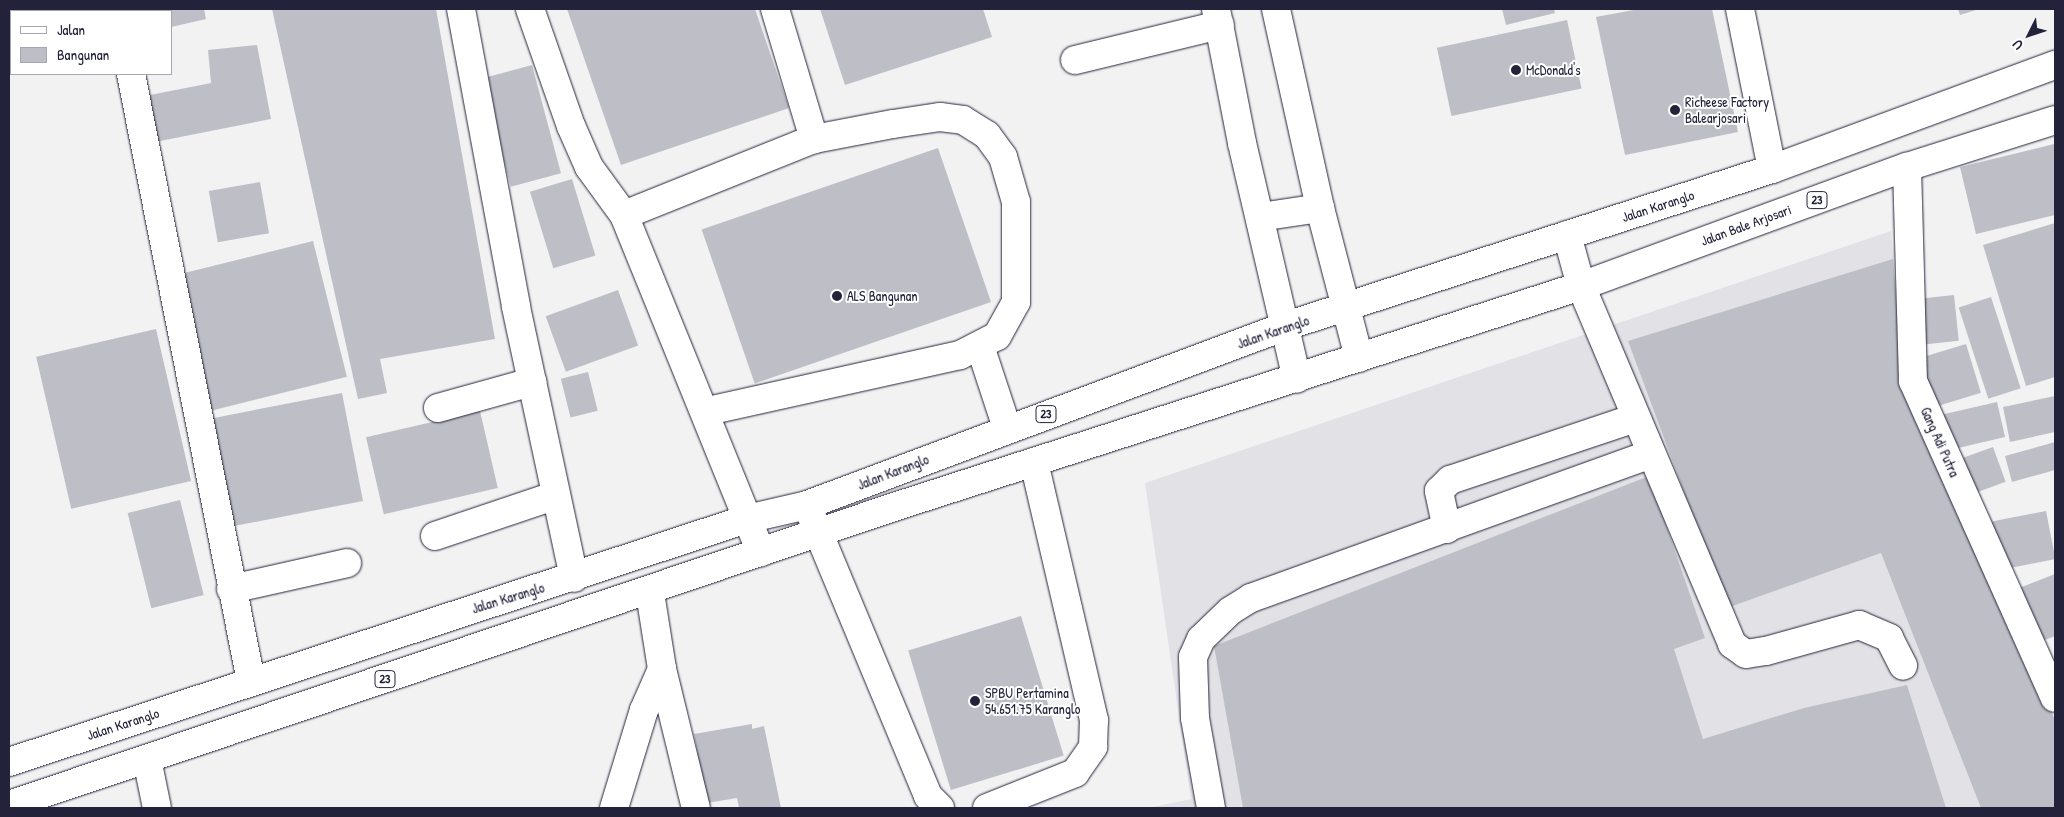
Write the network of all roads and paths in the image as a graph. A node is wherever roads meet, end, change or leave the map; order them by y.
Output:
1 (461, 9) edge
2 (530, 9) edge
3 (775, 9) edge
4 (1276, 9) edge
5 (1740, 9) edge
6 (1218, 17) edge
7 (1076, 60) dead end
8 (2055, 65) edge
9 (131, 75) edge
10 (2055, 120) edge
11 (814, 139) junction
12 (1907, 167) junction
13 (1772, 169) junction
14 (1320, 208) junction
15 (624, 215) junction
16 (1260, 217) junction
17 (1567, 235) junction
18 (1581, 286) junction
19 (1345, 307) junction
20 (1283, 327) junction
21 (980, 346) junction
22 (1359, 358) junction
23 (1297, 379) junction
24 (532, 382) junction
25 (438, 408) dead end
26 (707, 411) junction
27 (1635, 418) junction
28 (1007, 428) junction
29 (1649, 455) junction
30 (1034, 462) junction
31 (554, 496) junction
32 (807, 505) junction
33 (747, 519) junction
34 (1447, 529) junction
35 (817, 534) junction
36 (435, 536) dead end
37 (761, 552) junction
38 (347, 563) dead end
39 (574, 578) junction
40 (231, 589) junction
41 (650, 593) junction
42 (1903, 666) dead end
43 (662, 669) junction
44 (251, 682) junction
45 (2055, 698) edge
46 (147, 759) junction
47 (9, 762) edge
48 (9, 805) edge
49 (157, 808) edge
50 (614, 808) edge
51 (696, 808) edge
52 (940, 808) edge
53 (987, 808) edge
54 (1211, 808) edge

1 - 24 main road
2 - 15 main road
3 - 11 main road
4 - 14 main road
5 - 13 main road
6 - 7 main road
6 - 16 main road
8 - 13 main road, 23
9 - 40 main road
10 - 12 main road, Jalan Bale Arjosari / 23
11 - 15 main road
11 - 21 main road
12 - 18 main road, Jalan Bale Arjosari / 23
12 - 45 main road, Gang Adi Putra
13 - 17 main road, Jalan Karanglo / 23
14 - 16 main road
14 - 19 main road
15 - 26 main road
16 - 20 main road
17 - 18 main road
17 - 19 main road, Jalan Karanglo / 23
18 - 22 main road, 23
18 - 27 main road
19 - 20 main road, Jalan Karanglo / 23
19 - 22 main road
20 - 23 main road
20 - 28 main road, Jalan Karanglo / 23
21 - 26 main road
21 - 28 main road
22 - 23 main road, 23
23 - 30 main road, 23
24 - 25 main road
24 - 31 main road
26 - 33 main road
27 - 29 main road
27 - 34 main road
28 - 32 main road, Jalan Karanglo / 23
29 - 34 main road
29 - 42 main road
30 - 35 main road, 23
30 - 53 main road
31 - 36 main road
31 - 39 main road
32 - 33 main road, Jalan Karanglo / 23
32 - 35 main road
33 - 37 main road
33 - 39 main road, Jalan Karanglo / 23
34 - 54 main road
35 - 37 main road, 23
35 - 52 main road
37 - 41 main road, 23
38 - 40 main road
39 - 44 main road, Jalan Karanglo / 23
40 - 44 main road
41 - 43 main road
41 - 46 main road, 23
43 - 50 main road
43 - 51 main road
44 - 47 main road, Jalan Karanglo / 23
46 - 48 main road, 23
46 - 49 main road

